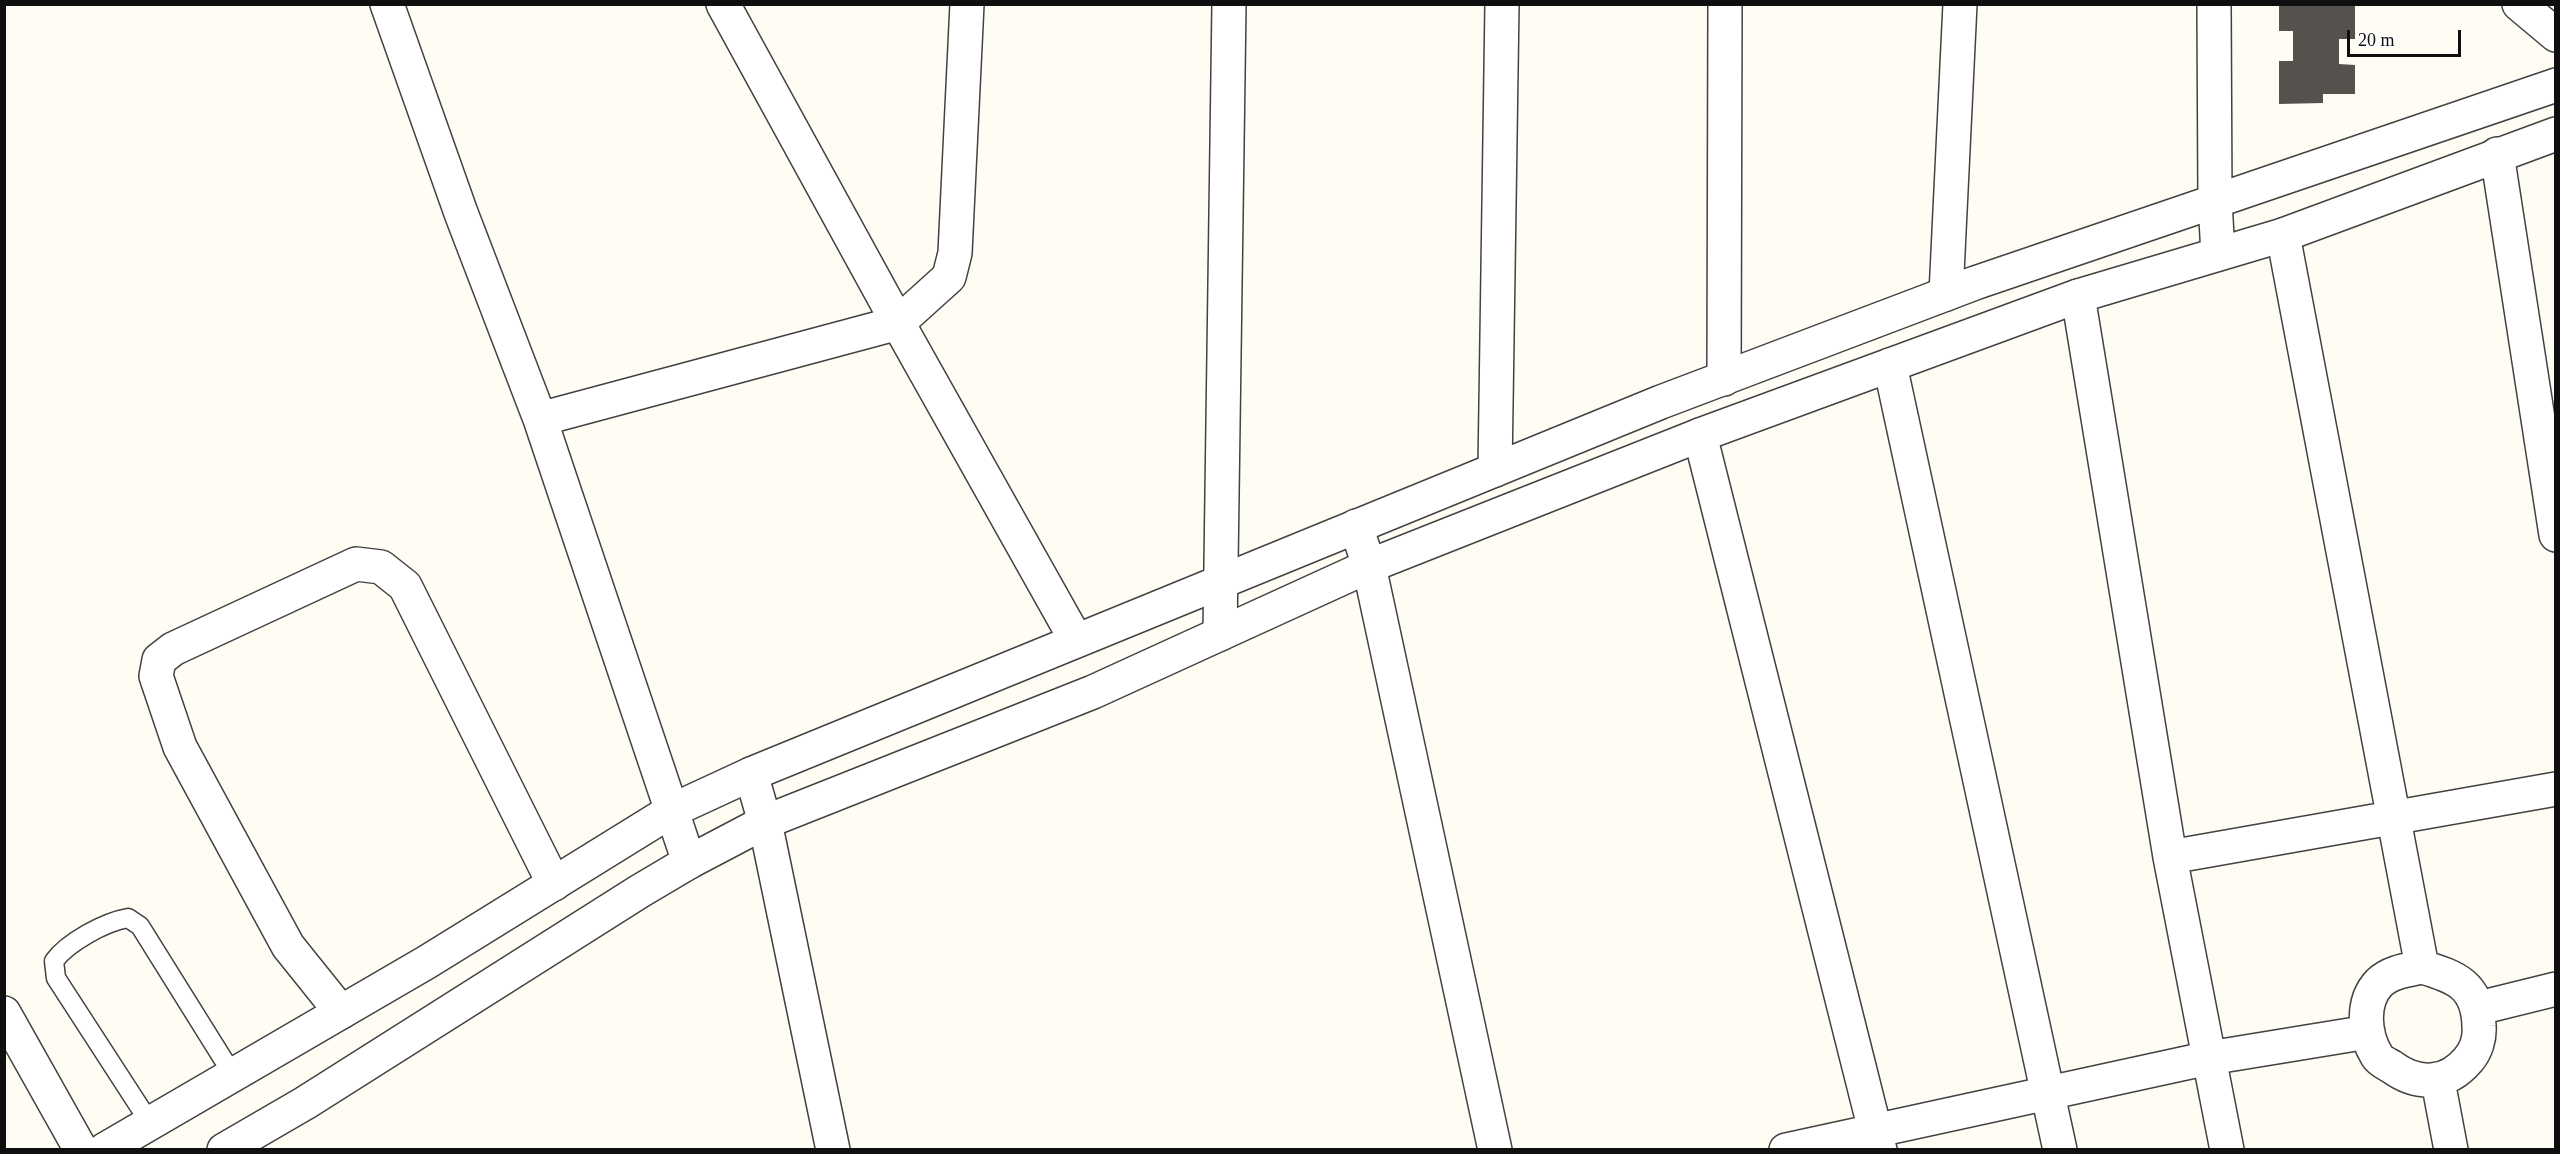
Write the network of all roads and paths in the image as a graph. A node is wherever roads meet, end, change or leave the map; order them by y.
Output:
1 (387, 4) edge
2 (723, 4) edge
3 (967, 4) edge
4 (1229, 4) edge
5 (1502, 4) edge
6 (1725, 4) edge
7 (1960, 4) edge
8 (2214, 4) edge
9 (2519, 4) edge
10 (2556, 35) edge
11 (2556, 85) edge
12 (2556, 134) edge
13 (2497, 154) junction
14 (2215, 202) junction
15 (2283, 235) junction
16 (2218, 254) junction
17 (1946, 294) junction
18 (2078, 296) junction
19 (898, 323) junction
20 (1890, 365) junction
21 (1724, 379) junction
22 (540, 419) junction
23 (1700, 435) junction
24 (1495, 470) junction
25 (1356, 526) junction
26 (2556, 535) edge
27 (1369, 566) junction
28 (1220, 581) junction
29 (1220, 634) junction
30 (1076, 640) junction
31 (751, 774) junction
32 (2556, 789) edge
33 (671, 811) junction
34 (2394, 816) junction
35 (765, 822) junction
36 (2170, 857) junction
37 (689, 862) junction
38 (554, 884) junction
39 (2422, 967) junction
40 (2556, 990) edge
41 (2479, 1008) junction
42 (341, 1012) junction
43 (4, 1013) edge
44 (2368, 1032) junction
45 (2209, 1058) junction
46 (233, 1075) junction
47 (2438, 1081) junction
48 (2047, 1094) junction
49 (150, 1123) junction
50 (1878, 1140) edge
51 (81, 1149) edge
52 (104, 1149) edge
53 (224, 1149) edge
54 (833, 1149) edge
55 (1495, 1149) edge
56 (1785, 1149) edge
57 (2060, 1149) edge
58 (2227, 1149) edge
59 (2451, 1149) edge

1 - 22 street
2 - 19 street
3 - 19 street
4 - 28 street
5 - 24 street
6 - 21 street
7 - 17 street
8 - 14 street
9 - 10 street
11 - 14 street
12 - 13 street
13 - 15 street
13 - 26 street
14 - 16 street
14 - 17 street
15 - 16 street
15 - 34 street
16 - 18 street
17 - 21 street
18 - 20 street
18 - 36 street
19 - 22 street
19 - 30 street
20 - 23 street
20 - 48 street
21 - 24 street
22 - 33 street
23 - 27 street
23 - 50 street
24 - 25 street
25 - 27 street
25 - 28 street
27 - 29 street
27 - 55 street
28 - 29 street
28 - 30 street
29 - 35 street
30 - 31 street
31 - 33 street
31 - 35 street
32 - 34 street
33 - 37 street
33 - 38 street
34 - 36 street
34 - 39 street
35 - 37 street
35 - 54 street
36 - 45 street
37 - 53 street
38 - 42 street
38 - 42 street
39 - 41 street
39 - 44 street
40 - 41 street
41 - 47 street
42 - 46 street
43 - 51 street
44 - 45 street
44 - 47 street
45 - 48 street
45 - 58 street
46 - 49 street
46 - 49 lane
47 - 59 street
48 - 50 street
48 - 57 street
49 - 52 street
50 - 56 street

